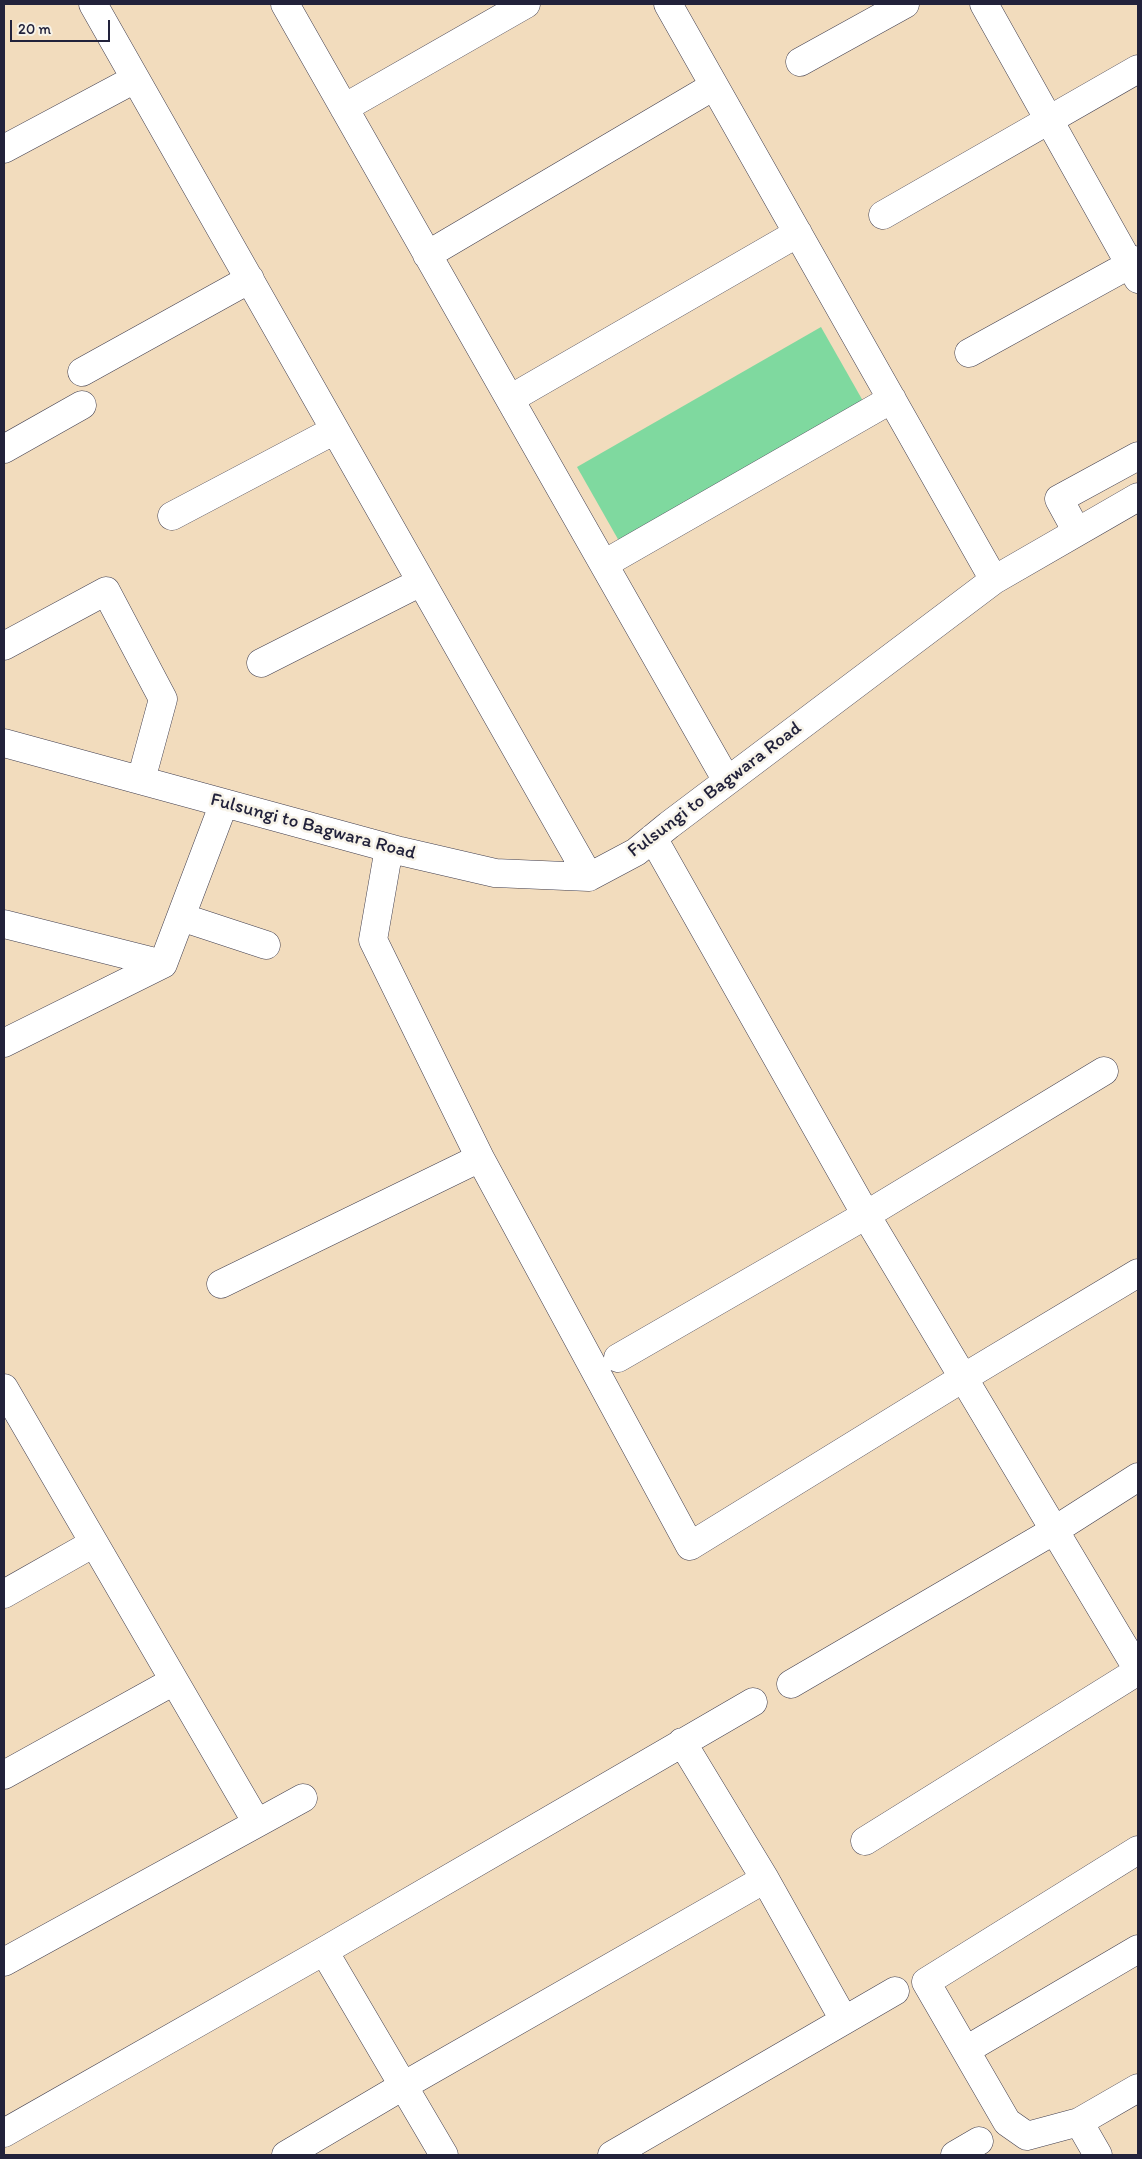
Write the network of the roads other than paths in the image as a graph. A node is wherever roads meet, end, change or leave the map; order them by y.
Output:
1 (93, 4) edge
2 (285, 4) edge
3 (526, 4) edge
4 (668, 4) edge
5 (904, 4) edge
6 (984, 4) edge
7 (800, 62) dead end
8 (1138, 69) edge
9 (135, 79) junction
10 (714, 86) junction
11 (344, 108) junction
12 (1050, 121) junction
13 (4, 149) edge
14 (883, 215) dead end
15 (798, 233) junction
16 (427, 255) junction
17 (1136, 268) edge
18 (250, 279) junction
19 (969, 353) dead end
20 (82, 372) dead end
21 (510, 399) junction
22 (892, 399) junction
23 (82, 405) dead end
24 (335, 430) junction
25 (4, 449) edge
26 (1138, 456) edge
27 (1138, 497) edge
28 (172, 516) dead end
29 (1077, 532) junction
30 (604, 564) junction
31 (994, 580) junction
32 (421, 582) junction
33 (4, 646) edge
34 (261, 663) dead end
35 (4, 743) edge
36 (141, 780) junction
37 (727, 781) junction
38 (224, 803) junction
39 (653, 838) junction
40 (389, 848) junction
41 (589, 877) junction
42 (181, 917) junction
43 (4, 924) edge
44 (266, 946) dead end
45 (163, 964) junction
46 (4, 1043) edge
47 (1104, 1071) dead end
48 (480, 1158) junction
49 (866, 1215) junction
50 (1138, 1273) edge
51 (221, 1284) dead end
52 (618, 1358) dead end
53 (964, 1378) junction
54 (4, 1389) edge
55 (1138, 1477) edge
56 (1054, 1530) junction
57 (94, 1543) junction
58 (4, 1594) edge
59 (1138, 1671) edge
60 (174, 1680) junction
61 (791, 1684) dead end
62 (753, 1702) dead end
63 (682, 1742) junction
64 (4, 1775) edge
65 (303, 1798) dead end
66 (257, 1823) junction
67 (865, 1841) dead end
68 (1138, 1850) edge
69 (765, 1879) junction
70 (1138, 1949) edge
71 (324, 1951) junction
72 (4, 1962) edge
73 (895, 1991) dead end
74 (844, 2020) junction
75 (966, 2050) junction
76 (403, 2086) junction
77 (1138, 2088) edge
78 (1079, 2122) junction
79 (4, 2133) edge
80 (979, 2141) dead end
81 (286, 2155) edge
82 (444, 2155) edge
83 (612, 2155) edge
84 (955, 2155) edge
85 (1098, 2155) edge

1 - 9 street
2 - 11 street
3 - 11 street
4 - 10 street
5 - 7 street
6 - 12 street
8 - 12 street
9 - 13 street
9 - 18 street
10 - 15 street
10 - 16 street
11 - 16 street
12 - 14 street
12 - 17 street
15 - 21 street
15 - 22 street
16 - 21 street
17 - 19 street
18 - 20 street
18 - 24 street
21 - 30 street
22 - 30 street
22 - 31 street
23 - 25 street
24 - 28 street
24 - 32 street
26 - 29 street
27 - 29 street, Fulsungi to Bagwara Road
29 - 31 street, Fulsungi to Bagwara Road
30 - 37 street
31 - 37 street, Fulsungi to Bagwara Road
32 - 34 street
32 - 41 street
33 - 36 street
35 - 36 street, Fulsungi to Bagwara Road
36 - 38 street, Fulsungi to Bagwara Road
37 - 39 street, Fulsungi to Bagwara Road
38 - 40 street, Fulsungi to Bagwara Road
38 - 42 street
39 - 41 street, Fulsungi to Bagwara Road
39 - 49 street
40 - 41 street, Fulsungi to Bagwara Road
40 - 48 street
42 - 44 street
42 - 45 street
43 - 45 street
45 - 46 street
47 - 49 street
48 - 51 street
48 - 53 street
49 - 52 street
49 - 53 street
50 - 53 street
53 - 56 street
54 - 57 street
55 - 56 street
56 - 59 street
56 - 61 street
57 - 58 street
57 - 60 street
59 - 67 street
60 - 64 street
60 - 66 street
62 - 63 street
63 - 69 street
63 - 71 street
65 - 66 street
66 - 72 street
68 - 75 street
69 - 74 street
69 - 76 street
70 - 75 street
71 - 76 street
71 - 79 street
73 - 74 street
74 - 83 street
75 - 78 street
76 - 81 street
76 - 82 street
77 - 78 street
78 - 85 street
80 - 84 street

